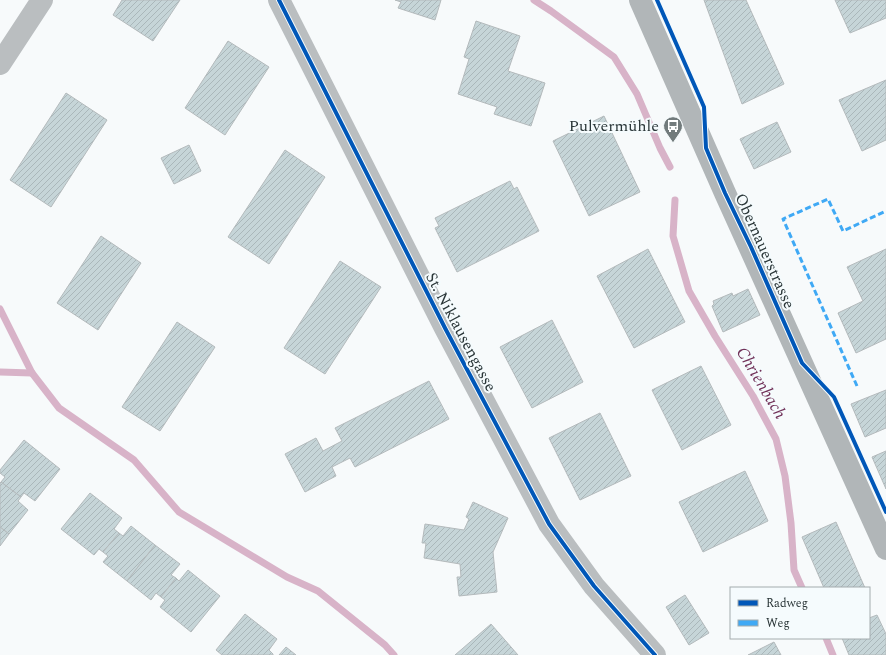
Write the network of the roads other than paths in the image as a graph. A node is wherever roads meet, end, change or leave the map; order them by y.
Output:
1 (42, 0) edge
2 (279, 0) edge
3 (640, 0) edge
4 (0, 64) edge
5 (886, 549) edge
6 (655, 655) edge

1 - 4 street
2 - 6 street, St. Niklausengasse
3 - 5 main road, Obernauerstrasse

